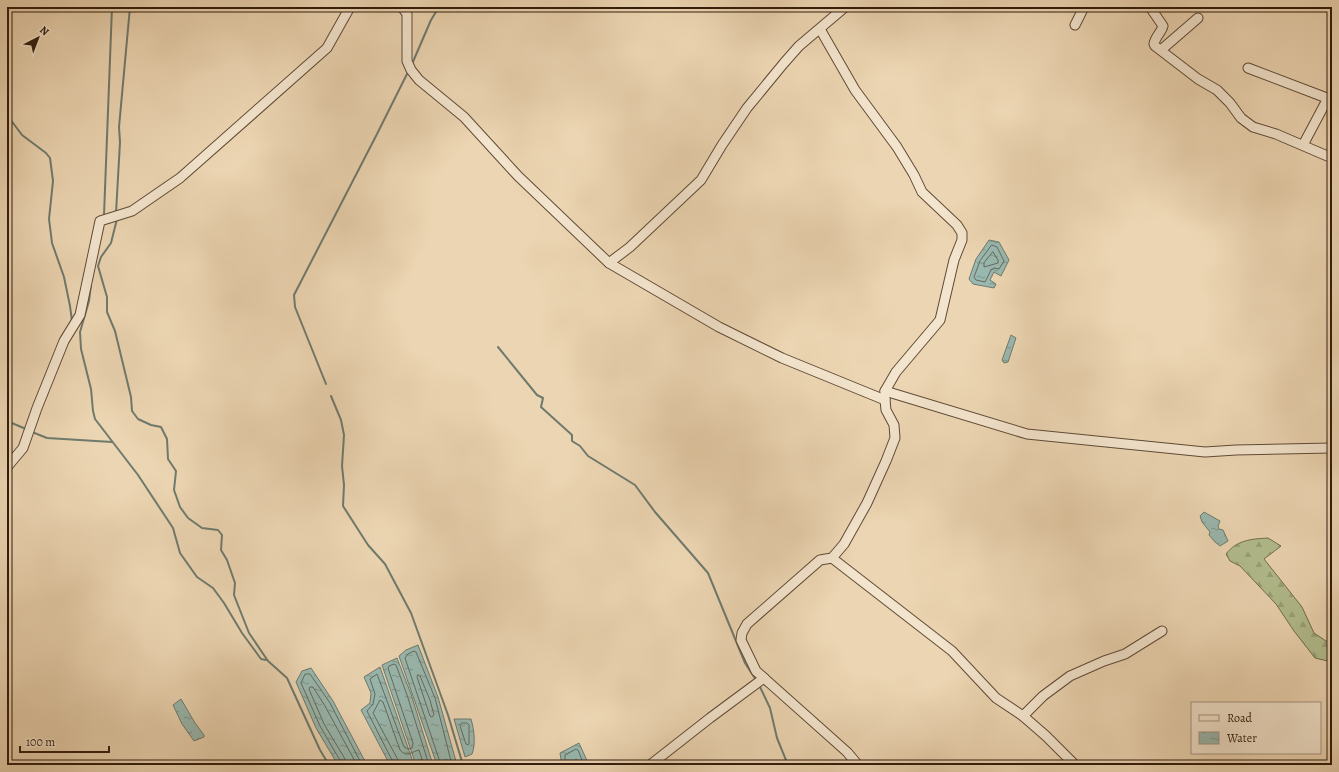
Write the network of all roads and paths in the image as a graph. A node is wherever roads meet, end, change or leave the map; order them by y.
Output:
1 (350, 7) edge
2 (402, 7) edge
3 (845, 7) edge
4 (1084, 7) edge
5 (1150, 7) edge
6 (1198, 18) dead end
7 (1075, 26) dead end
8 (820, 29) junction
9 (1161, 50) junction
10 (1248, 68) dead end
11 (1330, 99) edge
12 (1303, 145) junction
13 (1332, 158) edge
14 (609, 263) junction
15 (885, 396) junction
16 (1332, 448) edge
17 (7, 467) edge
18 (832, 558) junction
19 (1162, 631) dead end
20 (764, 678) junction
21 (1023, 716) junction
22 (650, 765) edge
23 (858, 765) edge
24 (1075, 765) edge

1 - 17 street
2 - 14 street
3 - 8 street
4 - 7 street
5 - 9 street
6 - 9 street
8 - 14 street
8 - 15 street
9 - 12 street
10 - 11 street
11 - 12 street
12 - 13 street
14 - 15 street
15 - 16 street
15 - 18 street
18 - 20 street
18 - 21 street
19 - 21 street
20 - 22 street
20 - 23 street
21 - 24 street

